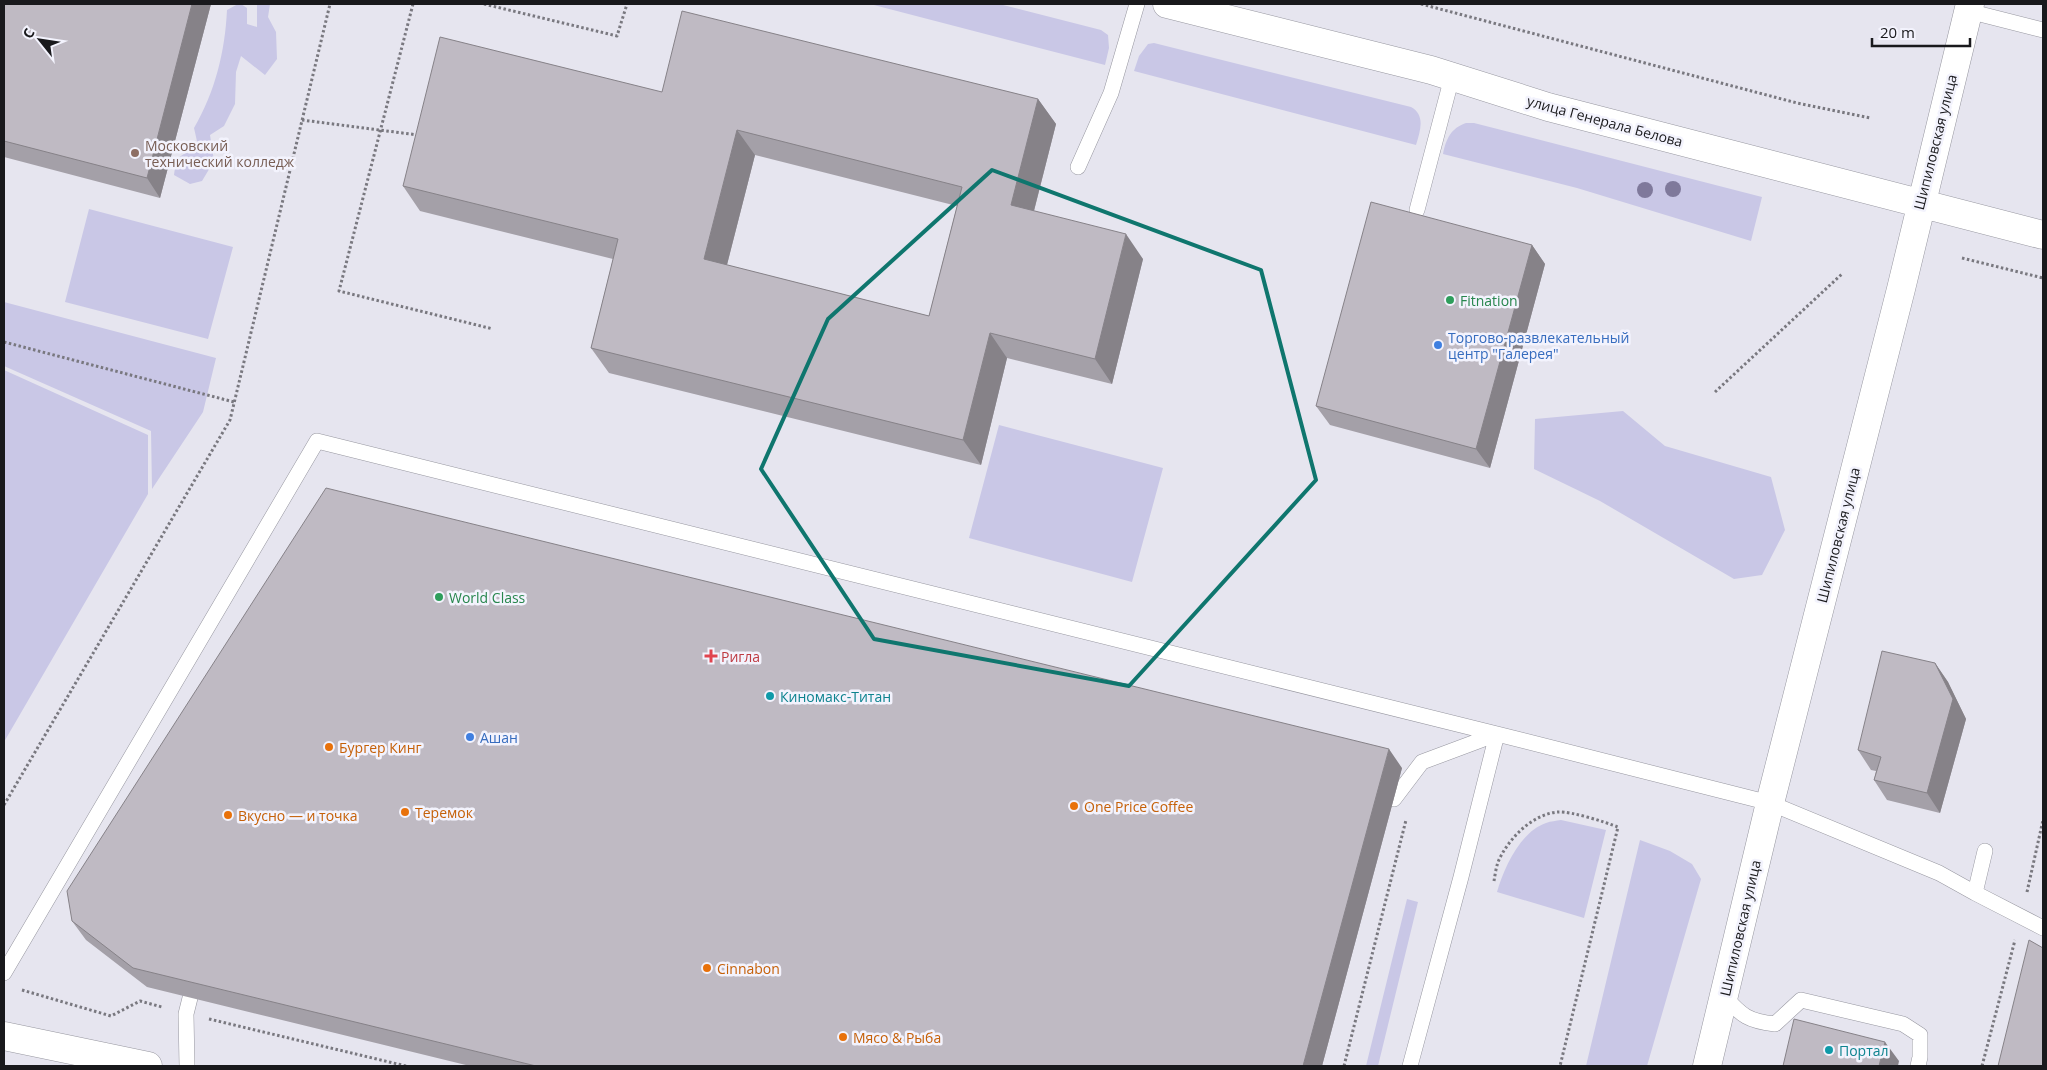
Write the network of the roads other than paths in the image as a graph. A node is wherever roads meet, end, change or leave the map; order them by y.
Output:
1 (1137, 4) edge
2 (1168, 4) edge
3 (1969, 8) edge
4 (2043, 30) edge
5 (1452, 77) junction
6 (1078, 166) dead end
7 (1920, 204) junction
8 (1417, 210) dead end
9 (2043, 235) edge
10 (1497, 734) junction
11 (1394, 799) dead end
12 (1770, 802) junction
13 (1985, 851) dead end
14 (1975, 893) junction
15 (2043, 928) edge
16 (4, 973) edge
17 (1724, 996) junction
18 (190, 998) edge
19 (4, 1036) edge
20 (148, 1066) edge
21 (188, 1066) edge
22 (1410, 1066) edge
23 (1707, 1066) edge
24 (1918, 1066) edge

1 - 6 lane
2 - 5 main road, улица Генерала Белова
3 - 4 lane
3 - 7 main road, Шипиловская улица
5 - 7 main road, улица Генерала Белова
5 - 8 lane
7 - 9 main road, улица Генерала Белова
7 - 12 main road, Шипиловская улица
10 - 11 lane
10 - 12 lane
10 - 16 lane
10 - 22 lane
12 - 14 lane
12 - 17 main road, Шипиловская улица
13 - 14 lane
14 - 15 lane
17 - 23 main road, Шипиловская улица
17 - 24 lane
18 - 21 lane
19 - 20 main road

